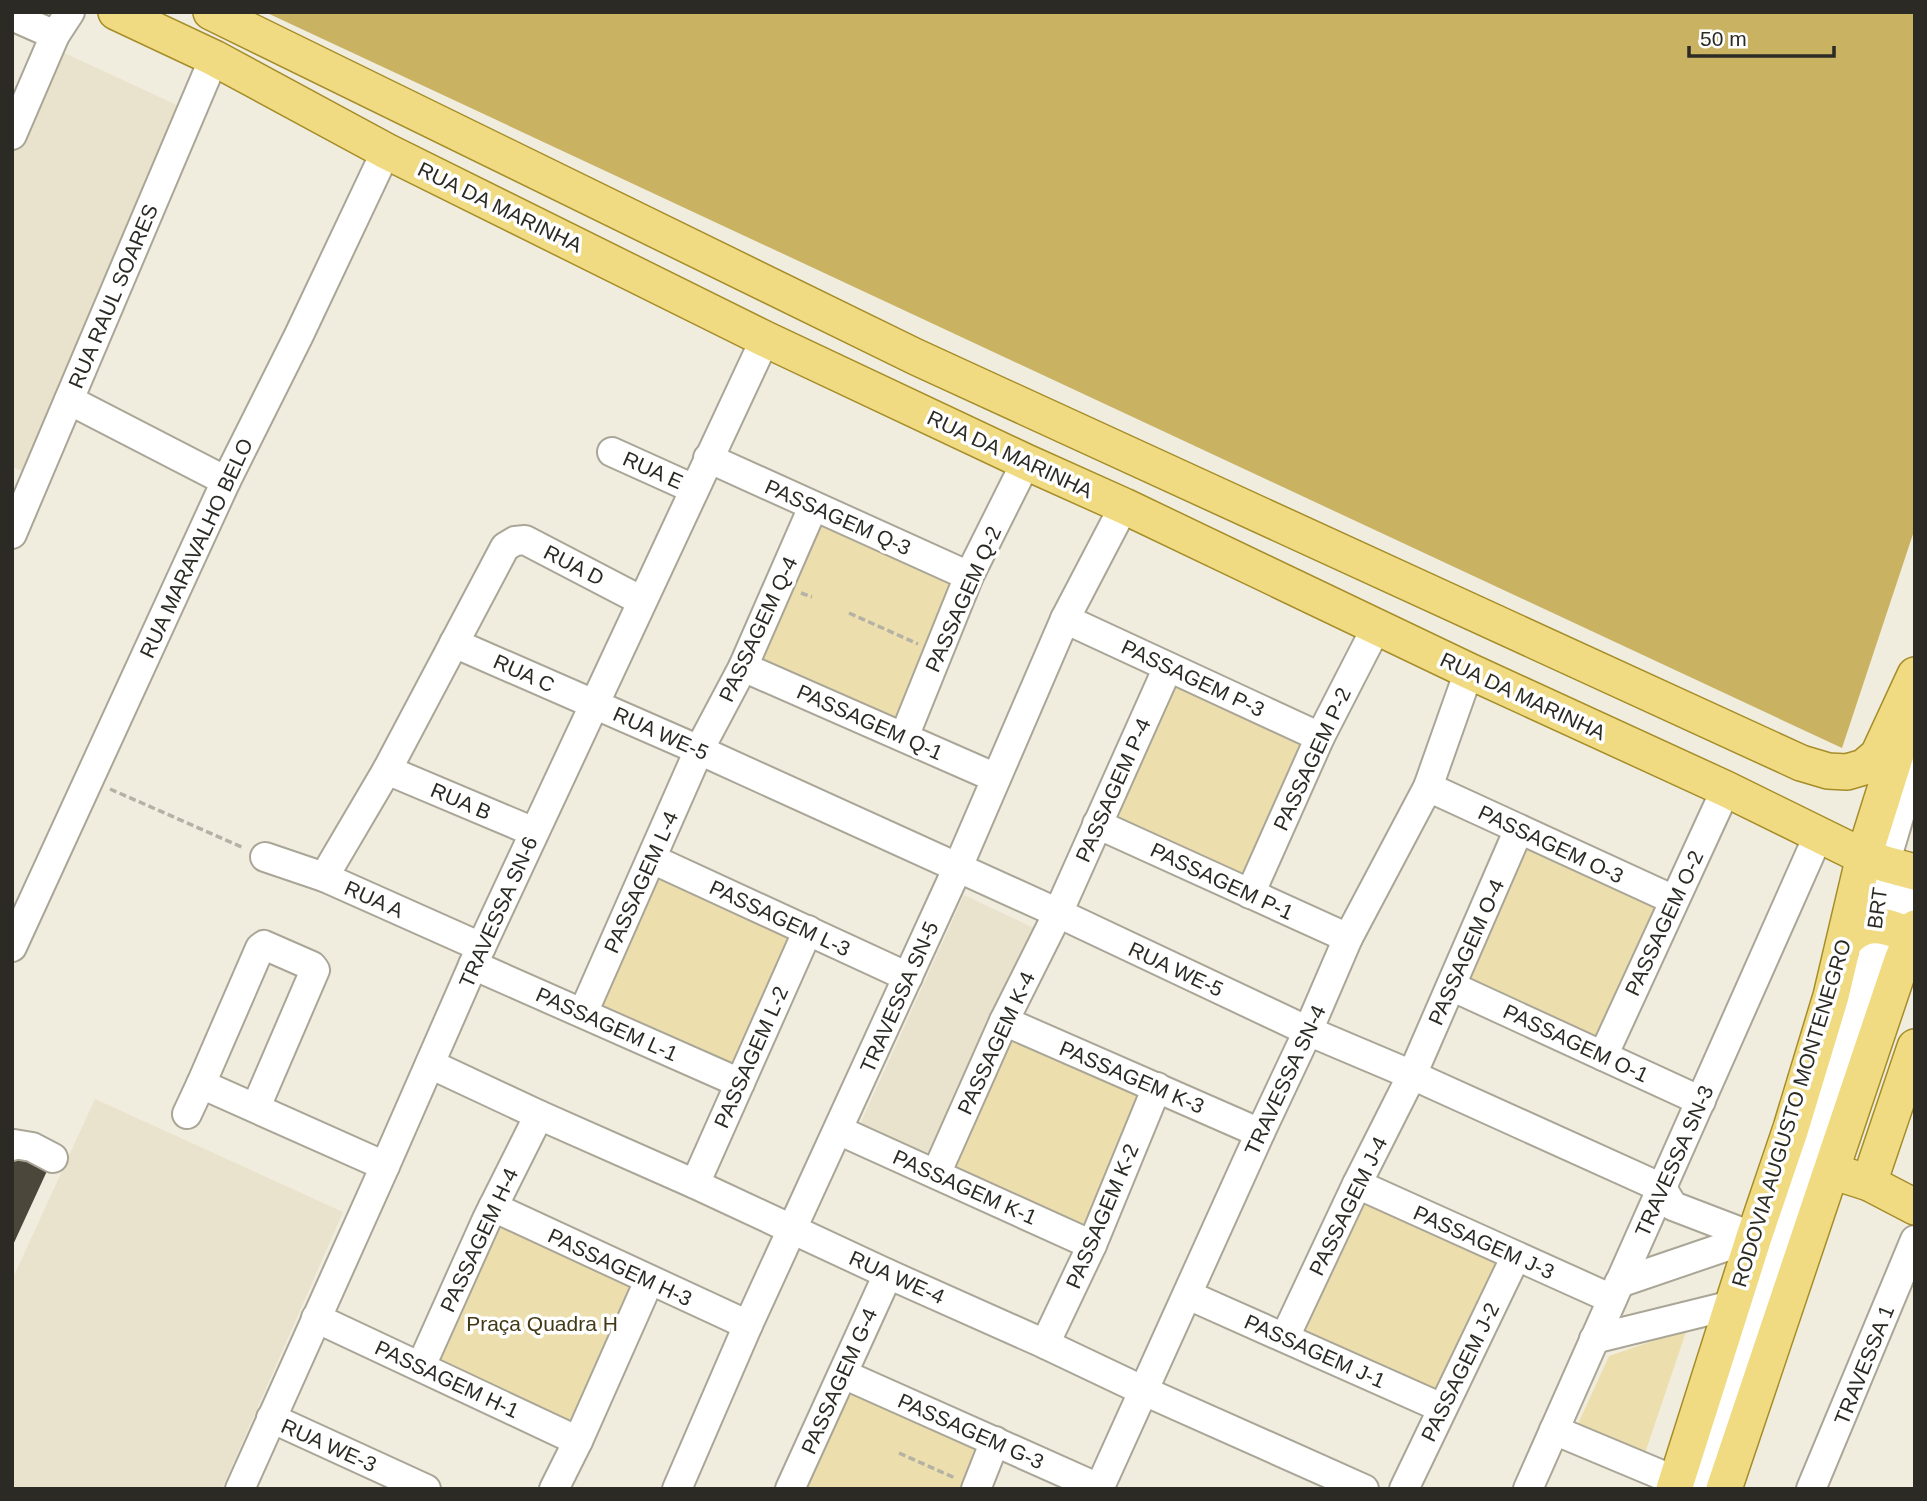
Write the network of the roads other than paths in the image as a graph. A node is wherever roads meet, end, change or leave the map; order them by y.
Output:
1 (116, 12) edge
2 (211, 12) edge
3 (12, 16) edge
4 (62, 24) edge
5 (214, 58) junction
6 (12, 135) edge
7 (386, 151) junction
8 (765, 339) junction
9 (806, 359) junction
10 (964, 379) junction
11 (69, 400) junction
12 (612, 452) dead end
13 (708, 458) junction
14 (1026, 462) junction
15 (226, 481) junction
16 (23, 482) edge
17 (694, 489) junction
18 (1124, 506) junction
19 (813, 507) junction
20 (12, 534) edge
21 (969, 576) junction
22 (642, 601) junction
23 (1065, 619) junction
24 (1377, 626) junction
25 (454, 643) junction
26 (743, 667) junction
27 (1168, 667) junction
28 (1469, 671) junction
29 (1915, 675) edge
30 (1915, 696) edge
31 (593, 704) junction
32 (904, 737) junction
33 (1320, 737) junction
34 (699, 750) junction
35 (1915, 763) edge
36 (387, 770) junction
37 (996, 778) junction
38 (1428, 788) junction
39 (1726, 789) junction
40 (1097, 824) junction
41 (1519, 829) junction
42 (534, 832) junction
43 (1819, 834) junction
44 (265, 857) road end
45 (652, 859) junction
46 (958, 867) junction
47 (1898, 867) edge
48 (324, 877) junction
49 (1250, 894) junction
50 (1674, 900) junction
51 (1058, 914) junction
52 (808, 930) junction
53 (1889, 936) edge
54 (1348, 938) junction
55 (12, 947) edge
56 (477, 956) junction
57 (908, 977) junction
58 (1451, 986) junction
59 (583, 1013) junction
60 (1004, 1021) junction
61 (1308, 1031) junction
62 (1913, 1053) edge
63 (1604, 1056) junction
64 (430, 1064) junction
65 (1412, 1075) junction
66 (740, 1083) junction
67 (201, 1084) junction
68 (1157, 1087) junction
69 (1701, 1101) junction
70 (1905, 1105) edge
71 (256, 1107) junction
72 (187, 1114) dead end
73 (539, 1115) junction
74 (1847, 1120) junction
75 (838, 1130) junction
76 (1260, 1133) junction
77 (12, 1146) edge
78 (52, 1158) dead end
79 (385, 1166) junction
80 (1830, 1171) junction
81 (936, 1174) junction
82 (1870, 1183) junction
83 (695, 1184) junction
84 (1357, 1184) junction
85 (1662, 1188) junction
86 (493, 1207) junction
87 (1915, 1207) edge
88 (792, 1229) junction
89 (1754, 1237) junction
90 (1915, 1240) edge
91 (1092, 1245) junction
92 (1516, 1256) junction
93 (888, 1274) junction
94 (649, 1281) junction
95 (1615, 1291) junction
96 (1188, 1294) junction
97 (1732, 1305) junction
98 (316, 1318) junction
99 (748, 1325) junction
100 (1284, 1337) junction
101 (1594, 1339) junction
102 (1045, 1344) junction
103 (421, 1366) junction
104 (842, 1374) junction
105 (1144, 1391) junction
106 (1443, 1408) junction
107 (271, 1418) junction
108 (1554, 1430) junction
109 (578, 1441) junction
110 (995, 1441) junction
111 (968, 1485) edge
112 (1706, 1487) edge
113 (678, 1488) edge
114 (1100, 1488) edge
115 (240, 1489) edge
116 (426, 1489) edge
117 (554, 1489) edge
118 (790, 1489) edge
119 (1364, 1489) edge
120 (1404, 1489) edge
121 (1528, 1489) edge
122 (1811, 1489) edge

1 - 5 main road, RUA DA MARINHA
2 - 10 main road
3 - 4 street
4 - 6 street
5 - 7 main road, RUA DA MARINHA
5 - 11 street, RUA RAUL SOARES
7 - 8 main road, RUA DA MARINHA
7 - 15 street, RUA MARAVALHO BELO
8 - 9 main road, RUA DA MARINHA
8 - 13 street, TRAVESSA SN-6
9 - 10 main road
9 - 14 main road, RUA DA MARINHA
10 - 29 main road
11 - 15 street
11 - 16 street, RUA RAUL SOARES
12 - 17 street, RUA E
13 - 17 street, TRAVESSA SN-6
13 - 19 street, PASSAGEM Q-3
14 - 18 main road, RUA DA MARINHA
14 - 21 street, PASSAGEM Q-2
15 - 55 street, RUA MARAVALHO BELO
16 - 20 street, RUA RAUL SOARES
17 - 22 street, TRAVESSA SN-6
18 - 23 street, TRAVESSA SN-5
18 - 24 main road, RUA DA MARINHA
19 - 21 street, PASSAGEM Q-3
19 - 26 street, PASSAGEM Q-4
21 - 32 street, PASSAGEM Q-2
22 - 25 street, RUA D
22 - 31 street, TRAVESSA SN-6
23 - 27 street, PASSAGEM P-3
23 - 37 street, TRAVESSA SN-5
24 - 28 main road, RUA DA MARINHA
24 - 33 street, PASSAGEM P-2
25 - 31 street, RUA C
25 - 36 street
26 - 32 street, PASSAGEM Q-1
26 - 34 street, PASSAGEM Q-4
27 - 33 street, PASSAGEM P-3
27 - 40 street, PASSAGEM P-4
28 - 38 street, TRAVESSA SN-4
28 - 39 main road, RUA DA MARINHA
30 - 47 main road, RODOVIA AUGUSTO MONTENEGRO
31 - 34 street, RUA WE-5
31 - 42 street, TRAVESSA SN-6
32 - 37 street, PASSAGEM Q-1
33 - 49 street, PASSAGEM P-2
34 - 45 street, PASSAGEM L-4
34 - 46 street, RUA WE-5
35 - 47 street, BRT
36 - 42 street, RUA B
36 - 48 street
37 - 46 street, TRAVESSA SN-5
38 - 41 street, PASSAGEM O-3
38 - 54 street, TRAVESSA SN-4
39 - 43 main road, RUA DA MARINHA
39 - 50 street, PASSAGEM O-2
40 - 49 street, PASSAGEM P-1
40 - 51 street, PASSAGEM P-4
41 - 50 street, PASSAGEM O-3
41 - 58 street, PASSAGEM O-4
42 - 56 street, TRAVESSA SN-6
43 - 47 main road, RUA DA MARINHA
43 - 69 street, TRAVESSA SN-3
44 - 48 street, RUA A
45 - 52 street, PASSAGEM L-3
45 - 59 street, PASSAGEM L-4
46 - 51 street, RUA WE-5
46 - 57 street, TRAVESSA SN-5
47 - 53 main road, RODOVIA AUGUSTO MONTENEGRO
47 - 53 street, BRT
48 - 56 street, RUA A
49 - 54 street, PASSAGEM P-1
50 - 63 street, PASSAGEM O-2
51 - 60 street, PASSAGEM K-4
51 - 61 street, RUA WE-5
52 - 57 street, PASSAGEM L-3
52 - 66 street, PASSAGEM L-2
53 - 74 main road, RODOVIA AUGUSTO MONTENEGRO
53 - 89 main road, RODOVIA AUGUSTO MONTENEGRO
53 - 112 street, BRT
54 - 61 street, TRAVESSA SN-4
56 - 59 street, PASSAGEM L-1
56 - 64 street, TRAVESSA SN-6
57 - 75 street, TRAVESSA SN-5
58 - 63 street, PASSAGEM O-1
58 - 65 street, PASSAGEM O-4
59 - 66 street, PASSAGEM L-1
60 - 68 street, PASSAGEM K-3
60 - 81 street, PASSAGEM K-4
61 - 65 street, RUA WE-5
61 - 76 street, TRAVESSA SN-4
62 - 70 main road
62 - 74 main road
63 - 69 street, PASSAGEM O-1
64 - 73 street, RUA WE-4
64 - 79 street, TRAVESSA SN-6
65 - 84 street, PASSAGEM J-4
65 - 85 street, RUA WE-5
66 - 83 street, PASSAGEM L-2
67 - 71 street
67 - 71 street
67 - 72 street
68 - 76 street, PASSAGEM K-3
68 - 91 street, PASSAGEM K-2
69 - 85 street, TRAVESSA SN-3
70 - 82 main road
71 - 79 street
73 - 83 street, RUA WE-4
73 - 86 street, PASSAGEM H-4
74 - 80 main road, RODOVIA AUGUSTO MONTENEGRO
75 - 81 street, PASSAGEM K-1
75 - 88 street, TRAVESSA SN-5
76 - 96 street, TRAVESSA SN-4
77 - 78 street
79 - 98 street, TRAVESSA SN-6
80 - 82 main road
80 - 112 main road, RODOVIA AUGUSTO MONTENEGRO
81 - 91 street, PASSAGEM K-1
82 - 87 main road
83 - 88 street, RUA WE-4
84 - 92 street, PASSAGEM J-3
84 - 100 street, PASSAGEM J-4
85 - 89 street, RUA WE-5
85 - 95 street, TRAVESSA SN-3
86 - 94 street, PASSAGEM H-3
86 - 103 street, PASSAGEM H-4
88 - 93 street, RUA WE-4
88 - 99 street, TRAVESSA SN-5
89 - 95 street
89 - 97 main road, RODOVIA AUGUSTO MONTENEGRO
90 - 122 street, TRAVESSA 1
91 - 102 street, PASSAGEM K-2
92 - 95 street, PASSAGEM J-3
92 - 106 street, PASSAGEM J-2
93 - 102 street, RUA WE-4
93 - 104 street, PASSAGEM G-4
94 - 99 street, PASSAGEM H-3
94 - 109 street
95 - 101 street, TRAVESSA SN-3
96 - 100 street, PASSAGEM J-1
96 - 105 street, TRAVESSA SN-4
97 - 101 street
97 - 112 main road, RODOVIA AUGUSTO MONTENEGRO
98 - 103 street, PASSAGEM H-1
98 - 107 street, TRAVESSA SN-6
99 - 113 street, TRAVESSA SN-5
100 - 106 street, PASSAGEM J-1
101 - 108 street, TRAVESSA SN-3
102 - 105 street, RUA WE-4
103 - 109 street, PASSAGEM H-1
104 - 110 street, PASSAGEM G-3
104 - 118 street, PASSAGEM G-4
105 - 114 street, TRAVESSA SN-4
105 - 119 street, RUA WE-4
106 - 120 street, PASSAGEM J-2
107 - 115 street, TRAVESSA SN-6
107 - 116 street, RUA WE-3
108 - 112 street
108 - 121 street, TRAVESSA SN-3
109 - 117 street
110 - 111 street
110 - 114 street, PASSAGEM G-3

